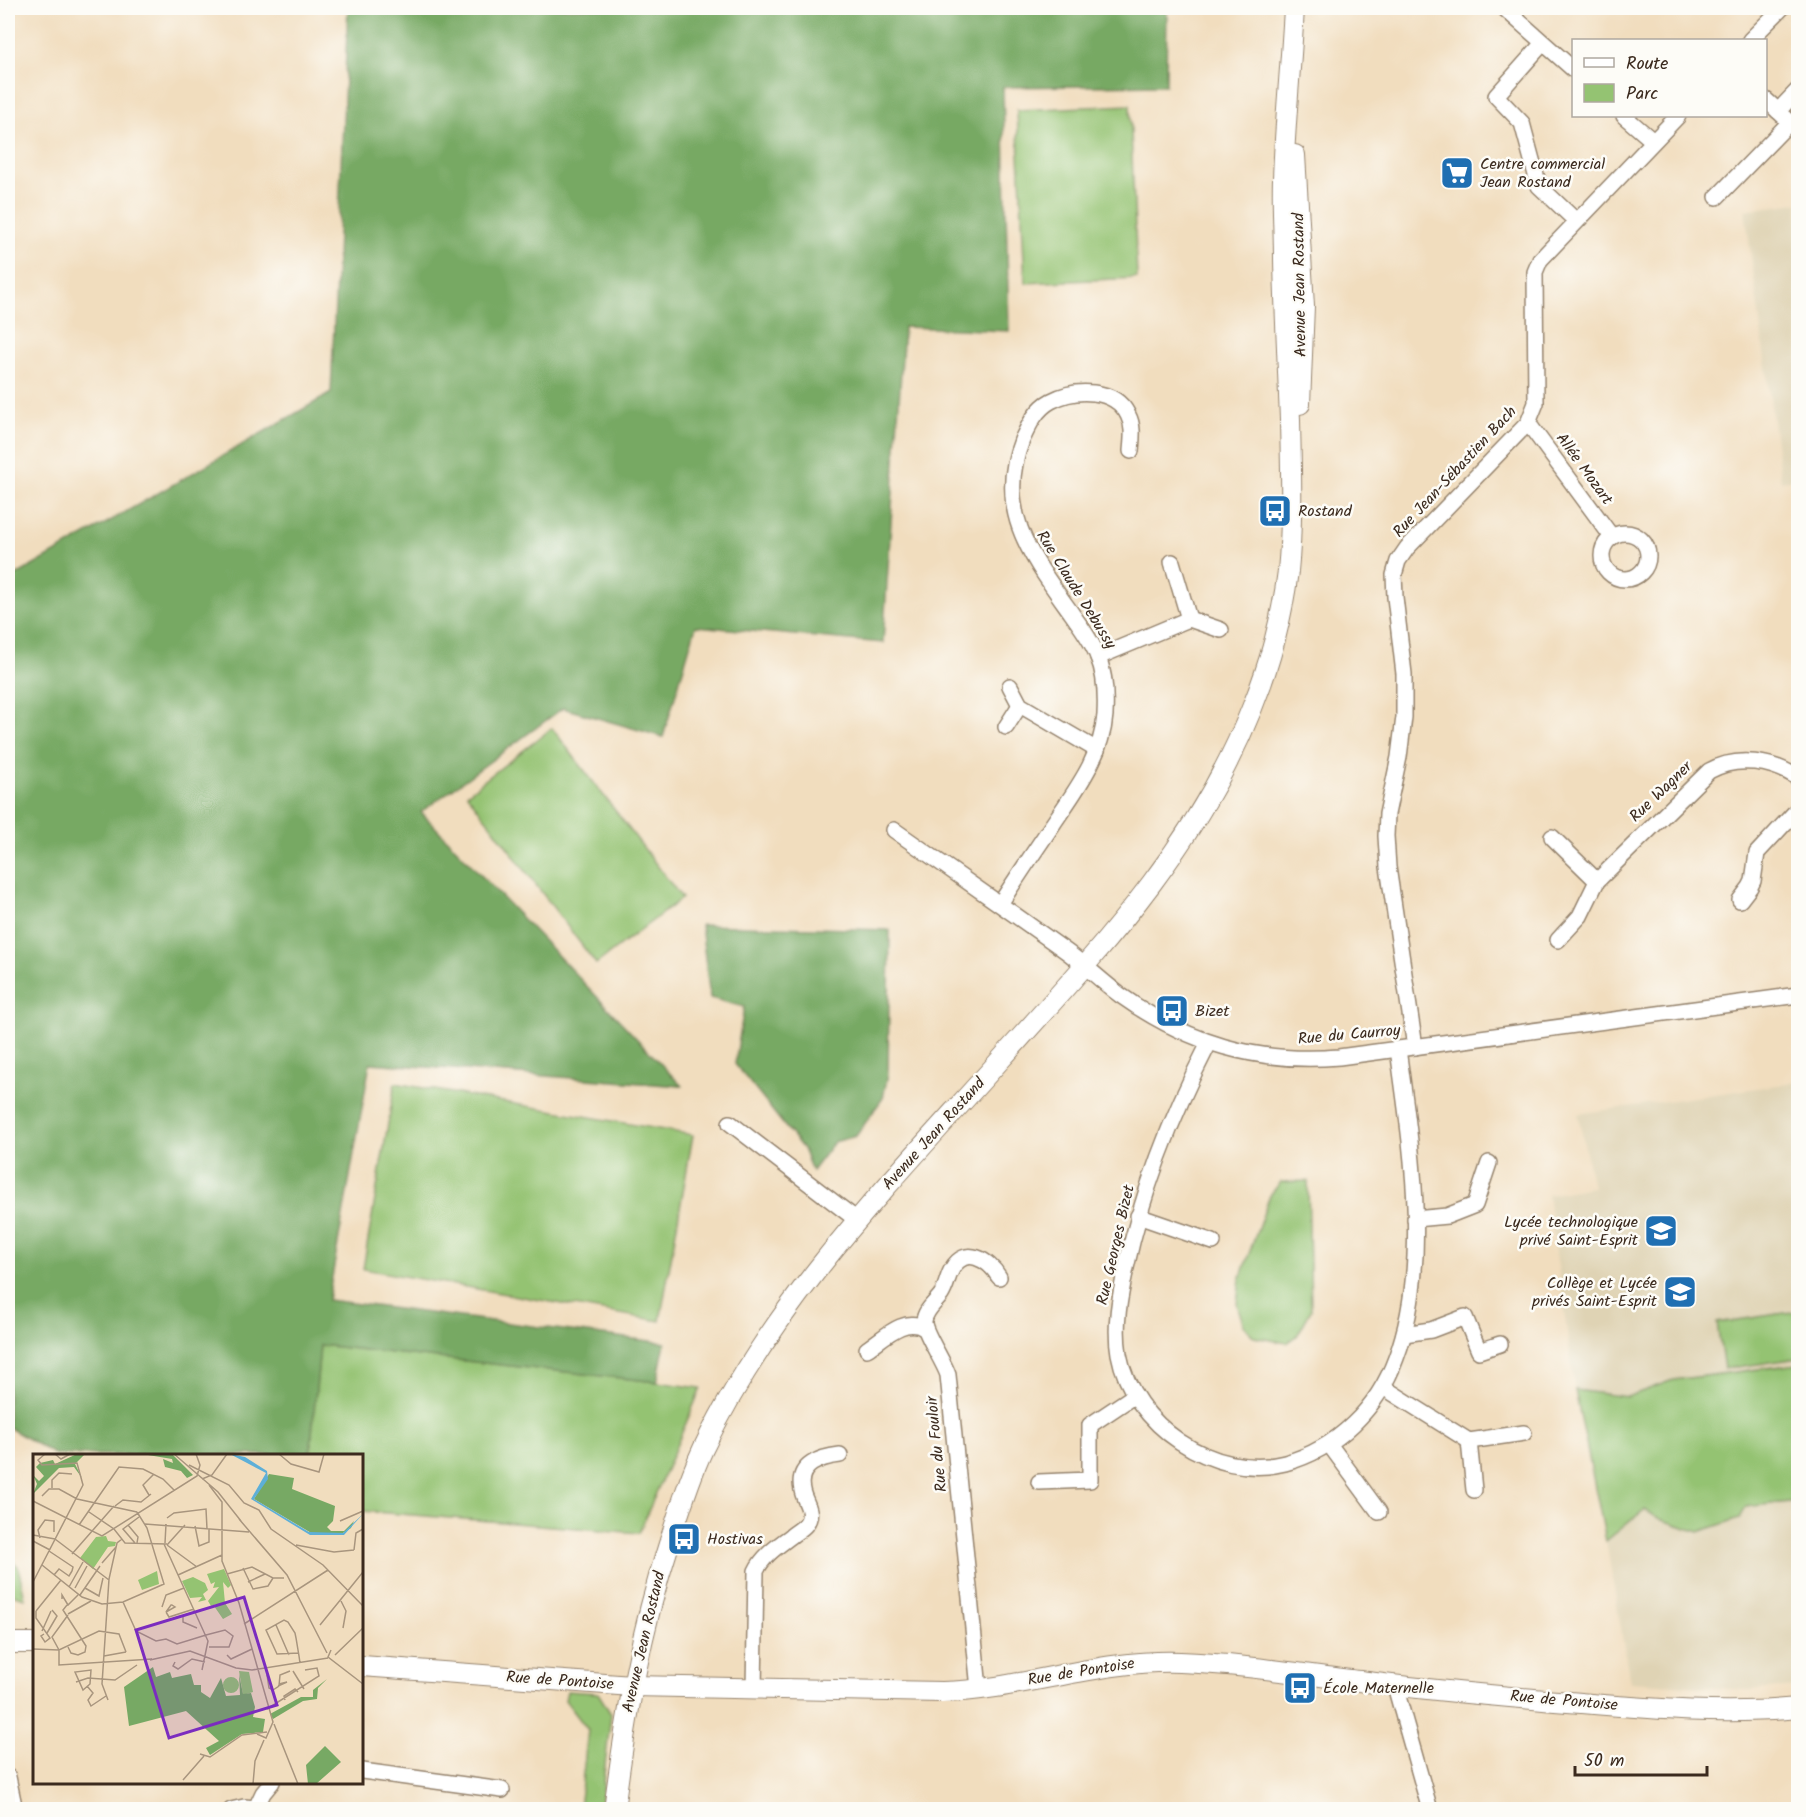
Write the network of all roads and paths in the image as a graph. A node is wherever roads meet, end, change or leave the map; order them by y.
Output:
1 (1294, 8) edge
2 (1503, 8) edge
3 (1782, 8) edge
4 (1751, 39) edge
5 (1543, 43) junction
6 (1572, 68) edge
7 (1798, 90) edge
8 (1767, 101) edge
9 (1778, 111) junction
10 (1625, 117) edge
11 (1677, 117) edge
12 (1653, 141) junction
13 (1717, 197) dead end
14 (1576, 221) junction
15 (1528, 423) junction
16 (1131, 451) dead end
17 (1612, 537) dead end
18 (1172, 562) dead end
19 (1189, 619) junction
20 (1221, 630) dead end
21 (1098, 657) junction
22 (1010, 686) dead end
23 (1020, 705) junction
24 (1006, 727) dead end
25 (1097, 750) junction
26 (1798, 778) edge
27 (1798, 809) edge
28 (894, 830) dead end
29 (1552, 837) dead end
30 (1597, 881) junction
31 (1740, 900) dead end
32 (1000, 904) junction
33 (1558, 940) dead end
34 (1084, 966) junction
35 (1798, 995) edge
36 (1209, 1043) junction
37 (1415, 1047) junction
38 (1398, 1049) junction
39 (730, 1123) dead end
40 (1489, 1163) dead end
41 (1138, 1216) junction
42 (1415, 1219) junction
43 (857, 1220) junction
44 (1213, 1242) dead end
45 (999, 1277) dead end
46 (924, 1328) junction
47 (1404, 1334) junction
48 (1500, 1344) dead end
49 (867, 1349) dead end
50 (1383, 1387) junction
51 (1135, 1395) junction
52 (1524, 1433) dead end
53 (1469, 1442) junction
54 (1329, 1444) junction
55 (840, 1455) dead end
56 (1039, 1482) dead end
57 (1474, 1490) dead end
58 (1379, 1512) dead end
59 (8, 1642) edge
60 (33, 1643) edge
61 (363, 1666) edge
62 (632, 1686) junction
63 (1395, 1686) junction
64 (754, 1689) junction
65 (979, 1689) junction
66 (1798, 1708) edge
67 (363, 1771) edge
68 (8, 1777) edge
69 (270, 1784) edge
70 (502, 1790) dead end
71 (15, 1809) edge
72 (231, 1809) edge
73 (255, 1809) edge
74 (614, 1809) edge
75 (1430, 1809) edge

1 - 34 street, Avenue Jean Rostand
2 - 5 street
3 - 4 street
5 - 6 street
5 - 14 street
7 - 9 street
8 - 9 street
9 - 13 street
10 - 12 street
11 - 12 street, Rue Jean-Sébastien Bach
12 - 14 street, Rue Jean-Sébastien Bach
14 - 15 street, Rue Jean-Sébastien Bach
15 - 17 street, Allée Mozart
15 - 37 street, Rue Jean-Sébastien Bach
16 - 21 street, Rue Claude Debussy
18 - 19 street
19 - 20 street
19 - 21 street
21 - 25 street, Rue Claude Debussy
22 - 23 street
23 - 24 street
23 - 25 street
25 - 32 street, Rue Claude Debussy
26 - 30 street, Rue Wagner
27 - 31 street
28 - 32 street, Rue du Caurroy
29 - 30 street
30 - 33 street, Rue Wagner
32 - 34 street, Rue du Caurroy
34 - 36 street, Rue du Caurroy
34 - 43 street, Avenue Jean Rostand
35 - 37 street, Rue du Caurroy
36 - 38 street, Rue du Caurroy
36 - 41 street, Rue Georges Bizet
37 - 38 street, Rue du Caurroy
38 - 42 street, Rue Georges Bizet
39 - 43 street
40 - 42 street
41 - 44 street
41 - 51 street, Rue Georges Bizet
42 - 47 street, Rue Georges Bizet
43 - 62 street, Avenue Jean Rostand
45 - 46 street
46 - 49 street
46 - 65 street, Rue du Fouloir
47 - 48 street
47 - 50 street, Rue Georges Bizet
50 - 53 street
50 - 54 street, Rue Georges Bizet
51 - 54 street, Rue Georges Bizet
51 - 56 street
52 - 53 street
53 - 57 street
54 - 58 street
55 - 64 street
59 - 60 street
61 - 62 street, Rue de Pontoise
62 - 64 street, Rue de Pontoise
62 - 74 street, Avenue Jean Rostand
63 - 65 street, Rue de Pontoise
63 - 66 street, Rue de Pontoise
63 - 75 street
64 - 65 street, Rue de Pontoise
67 - 70 street
68 - 71 street
69 - 73 street
72 - 73 street

